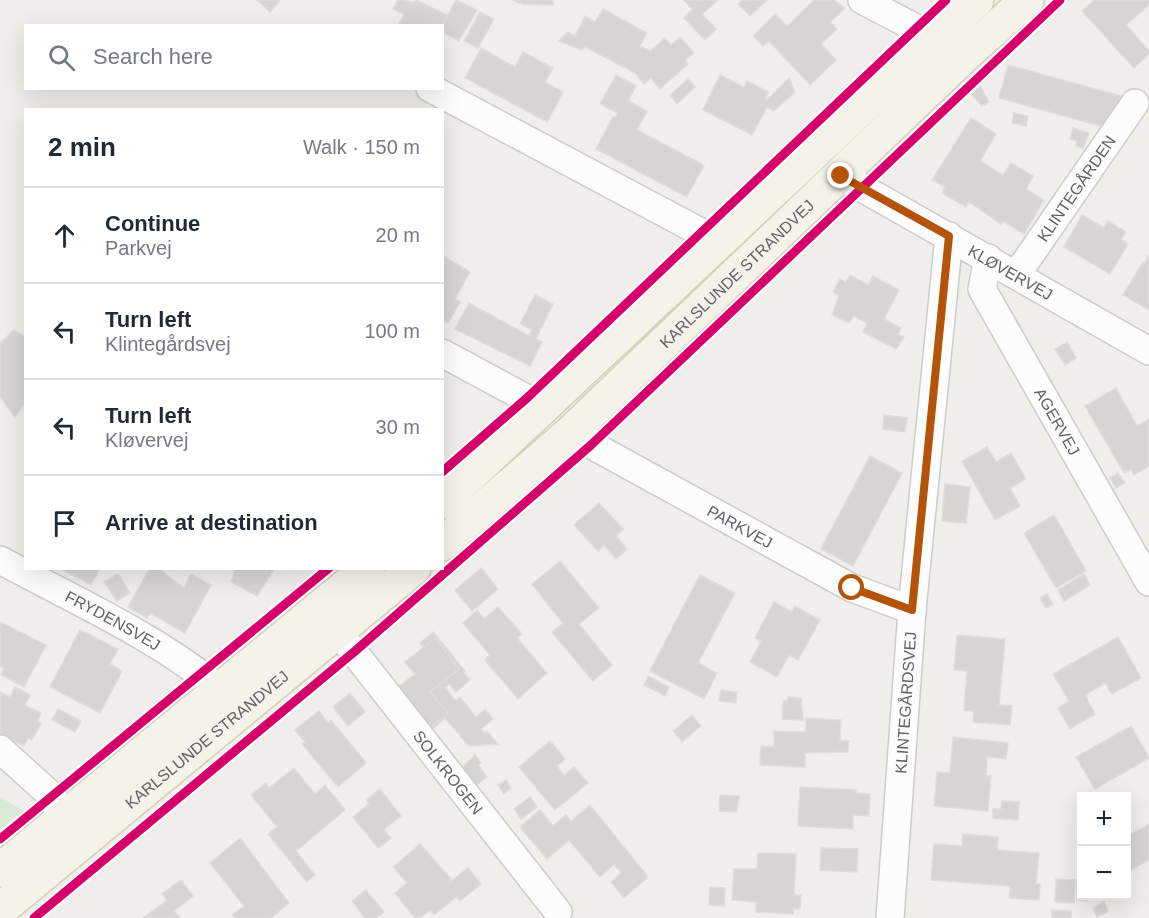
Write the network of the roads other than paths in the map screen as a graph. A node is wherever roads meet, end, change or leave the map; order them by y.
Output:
1 (862, 0) edge
2 (977, 0) edge
3 (1028, 0) edge
4 (935, 38) junction
5 (434, 90) edge
6 (1135, 103) dead end
7 (841, 176) junction
8 (949, 236) junction
9 (721, 243) junction
10 (988, 258) junction
11 (1017, 274) junction
12 (1149, 351) edge
13 (444, 354) edge
14 (544, 408) junction
15 (570, 433) junction
16 (444, 500) edge
17 (444, 542) edge
18 (0, 560) edge
19 (366, 570) edge
20 (412, 570) edge
21 (1149, 582) edge
22 (912, 610) junction
23 (339, 633) junction
24 (220, 690) junction
25 (0, 749) edge
26 (61, 820) junction
27 (0, 870) edge
28 (0, 910) edge
29 (558, 912) dead end
30 (890, 918) edge

1 - 4 street
2 - 4 main road, KARLSLUNDE STRANDVEJ
3 - 7 main road, KARLSLUNDE STRANDVEJ
4 - 9 main road, KARLSLUNDE STRANDVEJ
5 - 9 street, KARLSLUNDE STRANDVEJ
6 - 11 street, KLINTEGÅRDEN
7 - 8 street, KLØVERVEJ
7 - 15 main road, KARLSLUNDE STRANDVEJ
8 - 10 street, KLØVERVEJ
8 - 22 street, KLINTEGÅRDSVEJ
9 - 14 main road, KARLSLUNDE STRANDVEJ
10 - 11 street, KLØVERVEJ
10 - 21 street, AGERVEJ
11 - 12 street, KLØVERVEJ
13 - 14 street
14 - 16 main road, KARLSLUNDE STRANDVEJ
15 - 17 main road, KARLSLUNDE STRANDVEJ
15 - 22 street, PARKVEJ
18 - 24 street, FRYDENSVEJ
19 - 24 main road, KARLSLUNDE STRANDVEJ
20 - 23 main road, KARLSLUNDE STRANDVEJ
22 - 30 street, KLINTEGÅRDSVEJ
23 - 28 main road, KARLSLUNDE STRANDVEJ
23 - 29 street, SOLKROGEN
24 - 26 main road, KARLSLUNDE STRANDVEJ
25 - 26 street
26 - 27 main road, KARLSLUNDE STRANDVEJ

